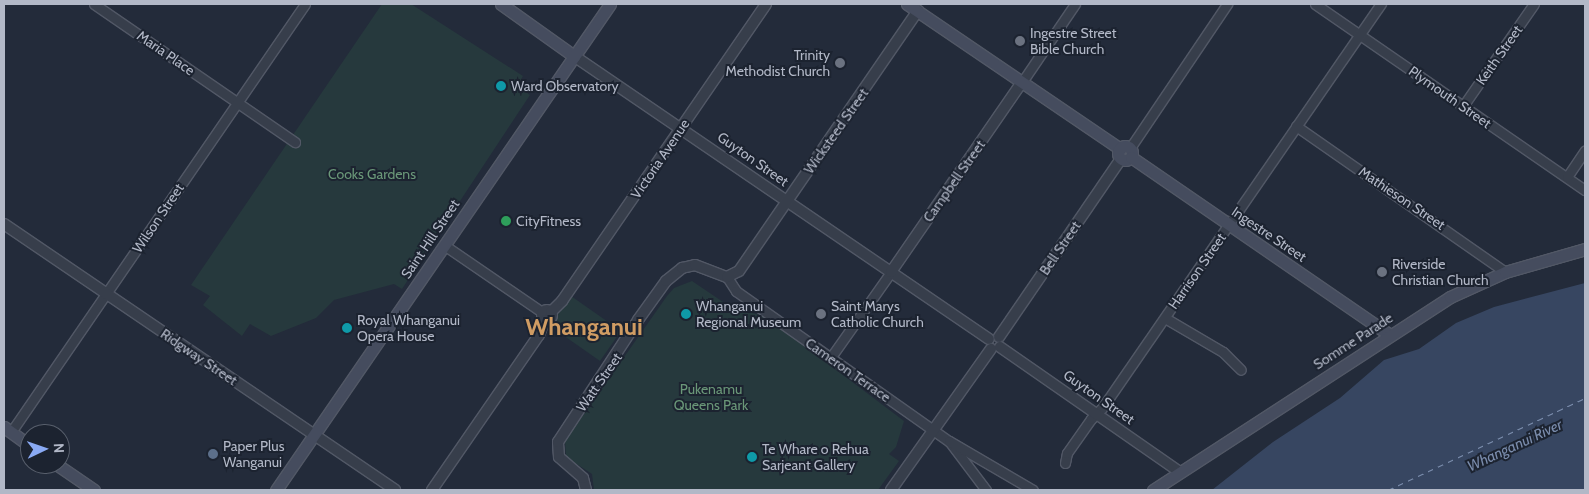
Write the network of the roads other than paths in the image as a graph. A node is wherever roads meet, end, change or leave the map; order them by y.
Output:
1 (94, 4) edge
2 (305, 4) edge
3 (501, 4) edge
4 (610, 4) edge
5 (766, 4) edge
6 (907, 4) edge
7 (1075, 4) edge
8 (1228, 4) edge
9 (1315, 4) edge
10 (1381, 4) edge
11 (1534, 4) edge
12 (920, 7) edge
13 (1360, 34) junction
14 (574, 56) junction
15 (1022, 82) junction
16 (237, 102) junction
17 (1463, 106) junction
18 (1296, 126) junction
19 (681, 128) junction
20 (295, 142) dead end
21 (1585, 150) edge
22 (1125, 153) junction
23 (1567, 177) junction
24 (1585, 190) edge
25 (787, 201) junction
26 (4, 224) edge
27 (1229, 225) junction
28 (444, 245) junction
29 (1585, 250) edge
30 (688, 266) joint
31 (891, 272) junction
32 (1505, 272) junction
33 (727, 277) junction
34 (106, 294) junction
35 (546, 315) junction
36 (1165, 318) junction
37 (1390, 335) junction
38 (994, 343) junction
39 (831, 357) junction
40 (1242, 370) dead end
41 (1097, 413) junction
42 (7, 430) edge
43 (934, 430) junction
44 (314, 435) junction
45 (20, 439) edge
46 (950, 441) junction
47 (1065, 463) dead end
48 (1180, 472) junction
49 (70, 474) edge
50 (94, 490) edge
51 (276, 490) edge
52 (395, 490) edge
53 (432, 490) edge
54 (586, 490) edge
55 (891, 490) edge
56 (986, 490) edge
57 (1032, 490) edge
58 (1153, 490) edge

1 - 16 street, Maria Place
2 - 16 street, Wilson Street
3 - 14 main road, Guyton Street
4 - 14 main road, Saint Hill Street
5 - 19 street, Victoria Avenue
6 - 12 main road, Ingestre Street
7 - 15 street, Campbell Street
8 - 22 street, Bell Street
9 - 13 street, Plymouth Street
10 - 13 street, Harrison Street
11 - 17 street, Keith Street
12 - 15 main road, Ingestre Street
12 - 25 street, Wicksteed Street
13 - 17 street, Plymouth Street
13 - 18 street, Harrison Street
14 - 19 street, Guyton Street
14 - 28 main road, Saint Hill Street
15 - 22 main road, Ingestre Street
15 - 31 street, Campbell Street
16 - 20 street, Maria Place
16 - 34 street, Wilson Street
17 - 23 street, Plymouth Street
18 - 27 street, Harrison Street
18 - 32 street, Mathieson Street
19 - 25 street, Guyton Street
19 - 35 street, Victoria Avenue
21 - 23 street
22 - 27 main road, Ingestre Street
22 - 38 street, Bell Street
23 - 24 street, Plymouth Street
25 - 31 street, Guyton Street
25 - 33 street, Wicksteed Street
26 - 34 street, Ridgway Street
27 - 36 street, Harrison Street
27 - 37 main road, Ingestre Street
28 - 35 street
28 - 44 main road, Saint Hill Street
29 - 32 main road, Somme Parade
30 - 33 street, Cameron Terrace
30 - 54 street, Watt Street
31 - 38 street, Guyton Street
31 - 39 street, Campbell Street
32 - 37 main road, Somme Parade
33 - 39 street, Cameron Terrace
34 - 42 street, Wilson Street
34 - 44 street, Ridgway Street
35 - 53 street, Victoria Avenue
36 - 40 street
36 - 41 street, Harrison Street
37 - 48 main road, Somme Parade
38 - 41 street, Guyton Street
38 - 43 street, Bell Street
39 - 43 street, Cameron Terrace
41 - 47 street, Harrison Street
41 - 48 street, Guyton Street
42 - 45 main road
43 - 46 street, Cameron Terrace
43 - 55 street, Bell Street
44 - 51 main road, Saint Hill Street
44 - 52 street, Ridgway Street
46 - 56 street
46 - 57 street, Cameron Terrace
48 - 58 main road, Somme Parade
49 - 50 main road

